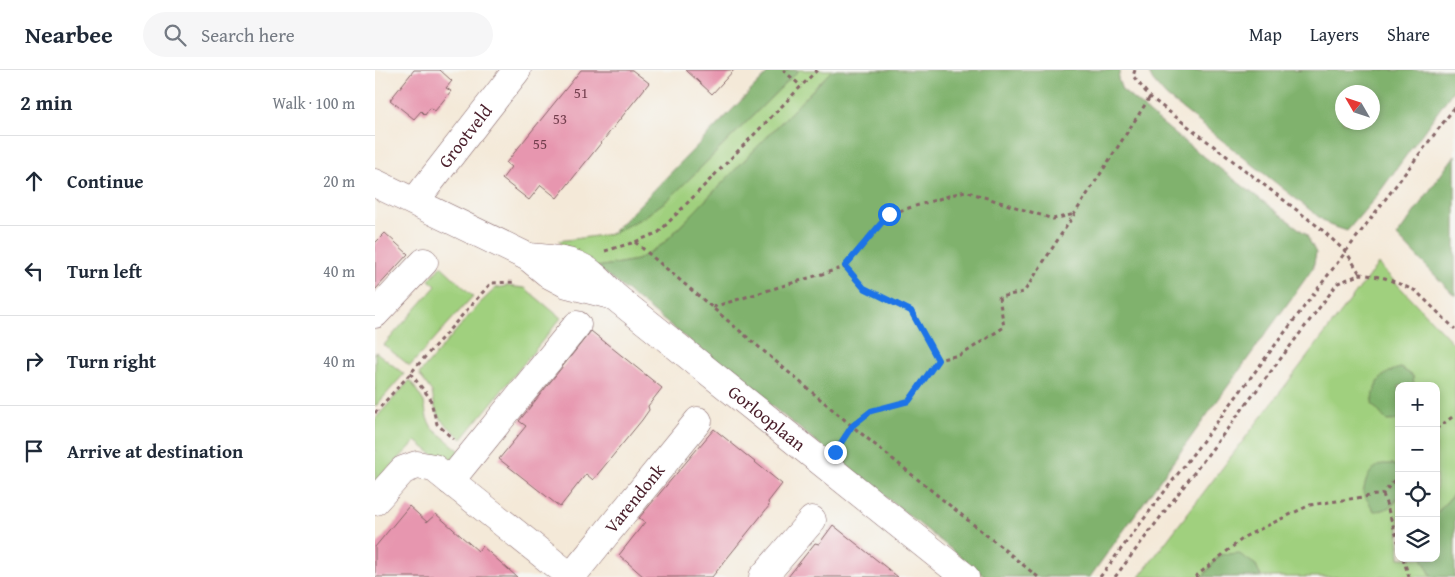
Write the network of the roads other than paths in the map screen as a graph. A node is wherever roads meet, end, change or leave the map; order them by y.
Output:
1 (517, 70) edge
2 (375, 183) edge
3 (415, 201) junction
4 (424, 262) dead end
5 (375, 314) edge
6 (577, 324) dead end
7 (698, 421) dead end
8 (450, 481) junction
9 (375, 501) edge
10 (812, 520) dead end
11 (571, 577) edge
12 (763, 577) edge
13 (965, 577) edge

1 - 3 street, Grootveld
2 - 3 street, Gorlooplaan
3 - 13 street, Gorlooplaan
4 - 5 street
6 - 8 street
7 - 11 street, Varendonk
8 - 9 street, Varendonk
8 - 11 street, Varendonk
10 - 12 street

